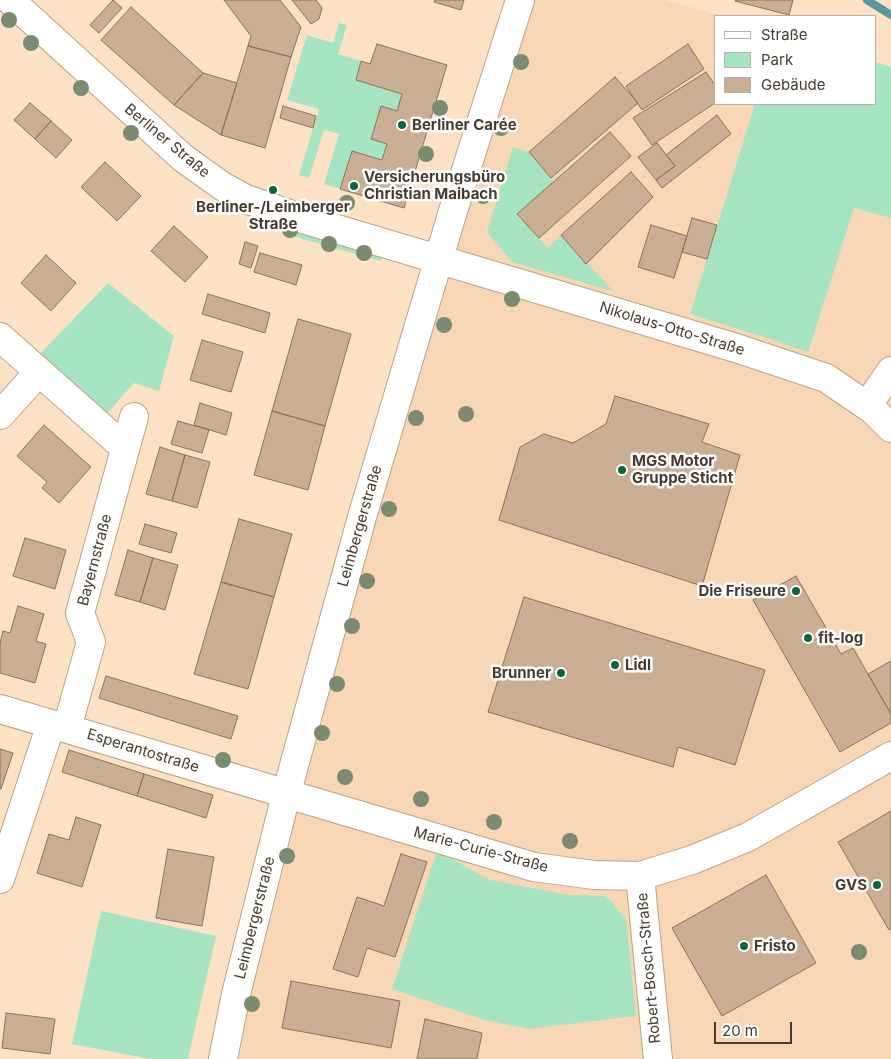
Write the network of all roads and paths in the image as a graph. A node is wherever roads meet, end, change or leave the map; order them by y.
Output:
1 (10, 0) edge
2 (517, 9) edge
3 (439, 259) junction
4 (0, 336) edge
5 (891, 371) edge
6 (39, 372) junction
7 (867, 406) junction
8 (0, 415) edge
9 (134, 418) dead end
10 (891, 428) edge
11 (125, 448) junction
12 (0, 709) edge
13 (59, 726) junction
14 (891, 756) edge
15 (286, 794) junction
16 (640, 876) junction
17 (0, 879) edge
18 (223, 1059) edge
19 (658, 1059) edge

1 - 3 street, Berliner Straße
2 - 3 street, Leimbergerstraße
3 - 7 street, Nikolaus-Otto-Straße
3 - 15 street, Leimbergerstraße
4 - 6 street
5 - 7 street
6 - 8 street
6 - 11 street
7 - 10 street, Nikolaus-Otto-Straße
9 - 11 street, Bayernstraße
11 - 13 street, Bayernstraße
12 - 13 street, Esperantostraße
13 - 15 street, Esperantostraße
13 - 17 street, Bayernstraße
14 - 16 street, Marie-Curie-Straße
15 - 16 street, Marie-Curie-Straße
15 - 18 street, Leimbergerstraße
16 - 19 street, Robert-Bosch-Straße

